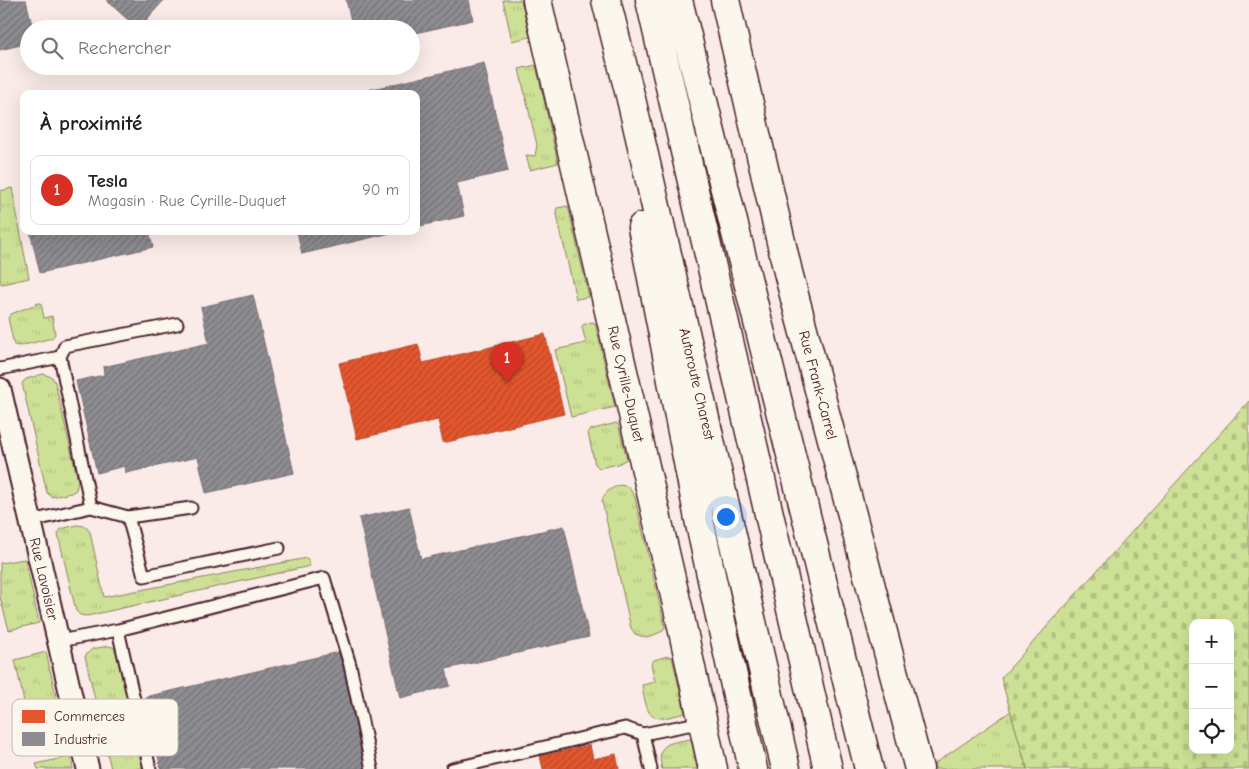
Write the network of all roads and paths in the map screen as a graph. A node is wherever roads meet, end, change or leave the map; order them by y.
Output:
1 (537, 0) edge
2 (598, 0) edge
3 (606, 0) edge
4 (650, 0) edge
5 (678, 0) edge
6 (725, 0) edge
7 (177, 324) dead end
8 (60, 357) junction
9 (0, 369) edge
10 (0, 389) edge
11 (7, 449) edge
12 (92, 508) junction
13 (191, 508) dead end
14 (128, 517) junction
15 (31, 521) junction
16 (279, 548) dead end
17 (118, 630) junction
18 (59, 641) junction
19 (72, 699) edge
20 (134, 699) edge
21 (704, 722) junction
22 (643, 734) junction
23 (85, 756) edge
24 (147, 756) edge
25 (88, 769) edge
26 (150, 769) edge
27 (372, 769) edge
28 (452, 769) edge
29 (651, 769) edge
30 (714, 769) edge
31 (753, 769) edge
32 (786, 769) edge
33 (828, 769) edge
34 (869, 769) edge
35 (919, 769) edge

1 - 21 main road, Rue Cyrille-Duquet
2 - 31 main road
3 - 32 main road, Autoroute Charest
4 - 33 main road
5 - 34 main road
6 - 35 main road, Rue Frank-Carrel
7 - 8 lane
8 - 9 lane
8 - 12 lane
10 - 11 street, Rue Lavoisier
11 - 15 street, Rue Lavoisier
12 - 14 lane
12 - 15 lane
13 - 14 lane
14 - 16 lane
15 - 18 street, Rue Lavoisier
17 - 18 lane
17 - 20 lane
17 - 27 lane
18 - 19 street, Rue Lavoisier
21 - 22 lane
21 - 30 main road, Rue Cyrille-Duquet
22 - 28 lane
22 - 29 lane
23 - 25 street, Rue Lavoisier
24 - 26 lane

